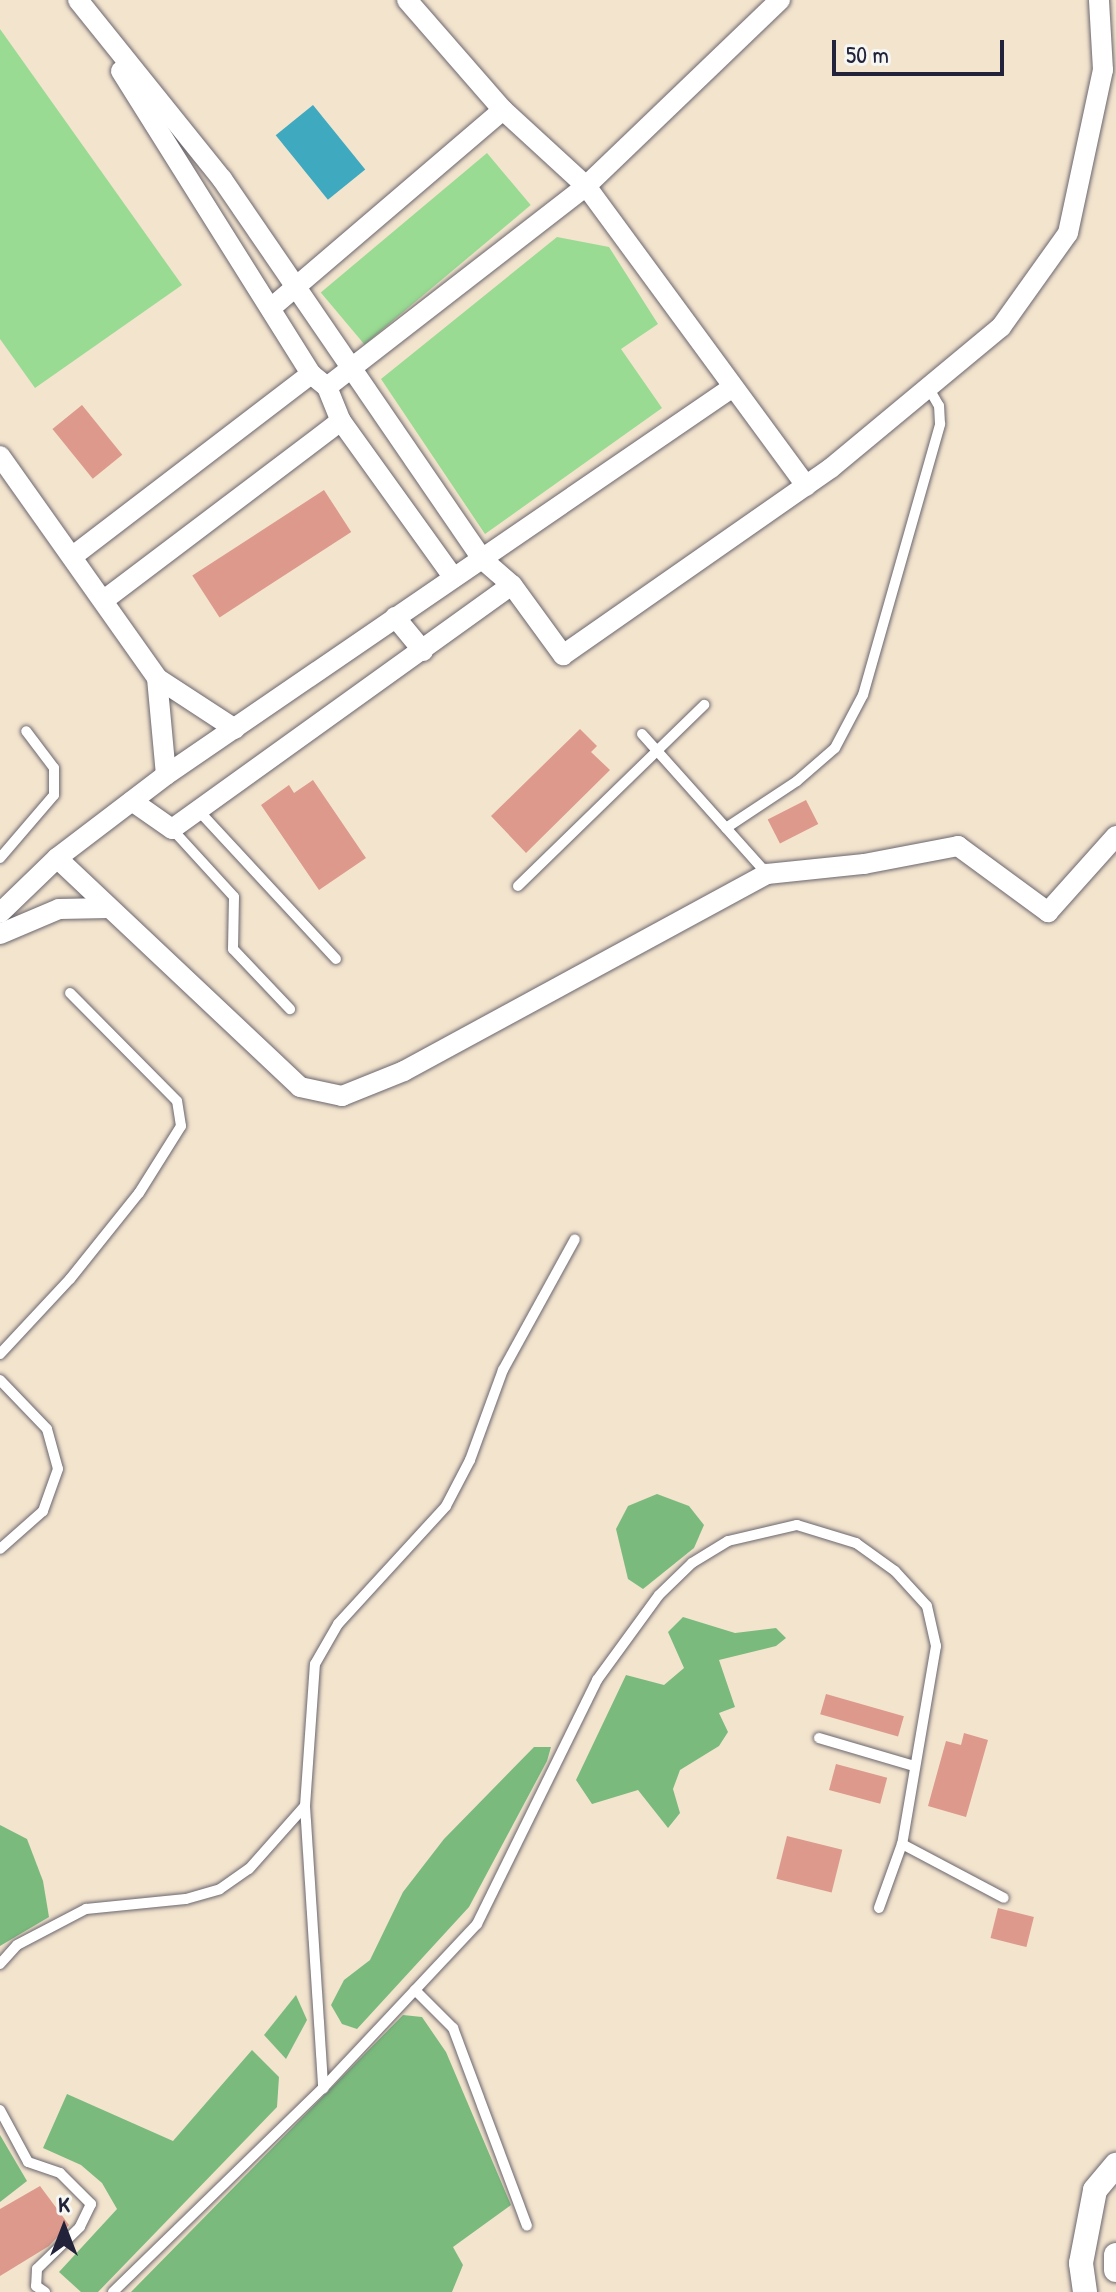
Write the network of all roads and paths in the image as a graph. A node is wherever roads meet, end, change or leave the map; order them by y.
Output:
1 (77, 0) edge
2 (407, 0) edge
3 (780, 0) edge
4 (1099, 0) edge
5 (503, 110) junction
6 (586, 186) junction
7 (295, 288) junction
8 (271, 308) junction
9 (354, 366) junction
10 (319, 381) junction
11 (928, 387) junction
12 (730, 389) junction
13 (341, 421) junction
14 (0, 456) edge
15 (806, 486) junction
16 (73, 556) junction
17 (482, 559) junction
18 (454, 578) junction
19 (512, 585) junction
20 (104, 600) junction
21 (395, 617) junction
22 (423, 651) junction
23 (157, 678) junction
24 (704, 705) dead end
25 (235, 729) junction
26 (26, 731) dead end
27 (642, 734) dead end
28 (657, 751) junction
29 (166, 775) junction
30 (132, 801) junction
31 (198, 810) junction
32 (726, 828) junction
33 (172, 829) junction
34 (1116, 836) edge
35 (0, 858) edge
36 (57, 858) junction
37 (767, 874) junction
38 (518, 886) dead end
39 (109, 908) junction
40 (0, 913) edge
41 (0, 934) edge
42 (336, 959) dead end
43 (70, 993) dead end
44 (290, 1009) dead end
45 (575, 1239) dead end
46 (0, 1354) edge
47 (0, 1380) edge
48 (0, 1549) edge
49 (819, 1738) dead end
50 (914, 1766) junction
51 (305, 1806) junction
52 (902, 1844) junction
53 (1004, 1898) dead end
54 (879, 1908) dead end
55 (0, 1964) edge
56 (415, 1990) junction
57 (323, 2088) junction
58 (0, 2110) edge
59 (1116, 2165) edge
60 (527, 2226) dead end
61 (1116, 2255) edge
62 (1116, 2270) edge
63 (45, 2292) edge
64 (113, 2292) edge
65 (1085, 2292) edge

1 - 7 street
1 - 8 street
2 - 5 street
3 - 6 street
4 - 11 street
5 - 6 street
5 - 7 street
6 - 9 street
6 - 12 street
7 - 8 street
7 - 9 street
8 - 10 street
9 - 10 street
9 - 17 street
10 - 13 street
10 - 16 street
11 - 15 street
11 - 32 lane
12 - 15 street
12 - 17 street
13 - 18 street
13 - 20 street
14 - 16 street
15 - 19 street
16 - 20 street
17 - 18 street
17 - 19 street
18 - 21 street
19 - 22 street
20 - 23 street
21 - 22 street
21 - 25 street
22 - 31 street
23 - 25 street
23 - 29 street
24 - 28 lane
25 - 29 street
26 - 35 lane
27 - 28 lane
28 - 32 lane
28 - 38 lane
29 - 30 street
30 - 33 street
30 - 36 street
31 - 33 street
31 - 42 lane
32 - 37 lane
33 - 44 lane
34 - 37 street
36 - 39 street
36 - 40 street
37 - 39 street
39 - 41 street
43 - 46 lane
45 - 51 lane
47 - 48 lane
49 - 50 lane
50 - 52 lane
50 - 56 lane
51 - 55 lane
51 - 57 lane
52 - 53 lane
52 - 54 lane
56 - 57 lane
56 - 60 lane
57 - 64 lane
58 - 63 lane
59 - 65 street
61 - 62 street

